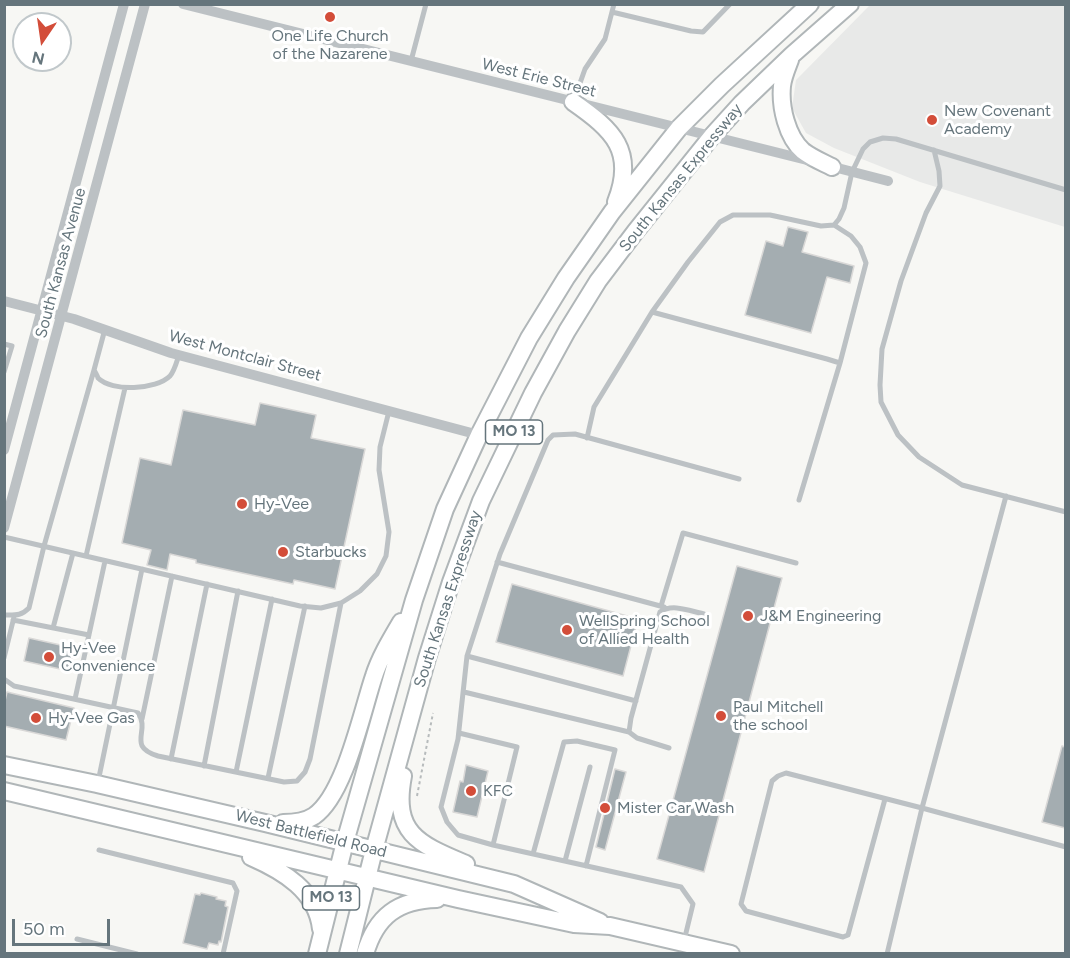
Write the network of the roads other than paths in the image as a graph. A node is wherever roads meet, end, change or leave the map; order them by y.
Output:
1 (124, 4) edge
2 (145, 4) edge
3 (426, 4) edge
4 (614, 4) edge
5 (730, 4) edge
6 (810, 4) edge
7 (850, 4) edge
8 (186, 5) edge
9 (612, 12) junction
10 (792, 56) junction
11 (411, 61) junction
12 (573, 102) junction
13 (679, 128) junction
14 (712, 136) junction
15 (934, 150) junction
16 (832, 167) junction
17 (852, 172) junction
18 (888, 181) dead end
19 (1065, 190) edge
20 (612, 212) junction
21 (834, 225) junction
22 (4, 301) edge
23 (42, 310) junction
24 (652, 312) junction
25 (62, 315) junction
26 (105, 329) junction
27 (4, 344) edge
28 (179, 355) junction
29 (840, 363) junction
30 (94, 370) junction
31 (4, 372) edge
32 (124, 388) junction
33 (389, 411) junction
34 (478, 435) junction
35 (587, 438) junction
36 (4, 450) edge
37 (739, 479) dead end
38 (1006, 496) junction
39 (799, 500) dead end
40 (1065, 512) edge
41 (4, 528) edge
42 (4, 537) edge
43 (44, 546) junction
44 (73, 553) junction
45 (86, 556) junction
46 (105, 561) junction
47 (497, 562) junction
48 (796, 562) dead end
49 (142, 569) junction
50 (172, 576) junction
51 (207, 584) junction
52 (238, 591) junction
53 (272, 599) junction
54 (414, 600) junction
55 (341, 603) junction
56 (305, 606) junction
57 (663, 607) junction
58 (704, 614) dead end
59 (4, 615) edge
60 (14, 618) junction
61 (53, 628) junction
62 (89, 635) junction
63 (467, 656) junction
64 (4, 658) edge
65 (427, 658) junction
66 (4, 679) edge
67 (464, 692) junction
68 (75, 699) junction
69 (636, 701) junction
70 (113, 707) junction
71 (142, 719) junction
72 (629, 732) junction
73 (459, 733) junction
74 (669, 748) dead end
75 (171, 759) junction
76 (4, 765) edge
77 (204, 766) junction
78 (590, 767) dead end
79 (236, 772) junction
80 (268, 778) junction
81 (97, 784) junction
82 (4, 791) edge
83 (885, 799) junction
84 (922, 808) junction
85 (266, 823) junction
86 (185, 834) junction
87 (345, 842) junction
88 (493, 844) junction
89 (1065, 847) edge
90 (99, 850) dead end
91 (375, 850) junction
92 (533, 854) junction
93 (565, 861) junction
94 (586, 866) junction
95 (338, 870) junction
96 (368, 878) junction
97 (514, 884) junction
98 (458, 899) junction
99 (610, 926) junction
100 (322, 932) junction
101 (77, 939) dead end
102 (684, 942) junction
103 (137, 954) edge
104 (222, 954) edge
105 (317, 954) edge
106 (348, 954) edge
107 (365, 954) edge
108 (731, 954) edge
109 (887, 954) edge

1 - 23 street, South Kansas Avenue
2 - 25 street, South Kansas Avenue
3 - 11 lane
4 - 9 lane
5 - 9 lane
6 - 13 main road, South Kansas Expressway / MO 13
7 - 10 main road, South Kansas Expressway / MO 13
8 - 11 street, West Erie Street
9 - 12 lane
10 - 14 main road, South Kansas Expressway / MO 13
10 - 16 main road
11 - 12 street, West Erie Street
12 - 13 street, West Erie Street
12 - 20 main road
13 - 14 street, West Erie Street
13 - 20 main road, South Kansas Expressway / MO 13
14 - 16 street, West Erie Street
14 - 65 main road, South Kansas Expressway / MO 13
15 - 17 lane
15 - 19 lane
15 - 38 lane
16 - 17 street, West Erie Street
17 - 18 street, West Erie Street
17 - 21 lane
20 - 34 main road, South Kansas Expressway / MO 13
21 - 24 lane
21 - 29 lane
22 - 23 street, West Montclair Street
23 - 25 street, West Montclair Street
23 - 36 street, South Kansas Avenue
24 - 29 lane
24 - 35 lane
25 - 26 street, West Montclair Street
25 - 41 street, South Kansas Avenue
26 - 28 street, West Montclair Street
26 - 30 lane
27 - 31 lane
28 - 32 lane
28 - 33 street, West Montclair Street
29 - 39 lane
30 - 32 lane
30 - 43 lane
32 - 45 lane
33 - 34 street, West Montclair Street
33 - 55 lane
34 - 54 main road, South Kansas Expressway / MO 13
35 - 37 lane
35 - 47 lane
38 - 40 lane
38 - 84 lane
42 - 43 lane
43 - 44 lane
43 - 60 lane
44 - 45 lane
44 - 61 lane
45 - 46 lane
46 - 49 lane
46 - 62 lane
47 - 57 lane
47 - 63 lane
48 - 57 lane
49 - 50 lane
49 - 70 lane
50 - 51 lane
50 - 71 lane
51 - 52 lane
51 - 75 lane
52 - 53 lane
52 - 77 lane
53 - 56 lane
53 - 79 lane
54 - 85 main road
54 - 87 main road, South Kansas Expressway / MO 13
55 - 56 lane
55 - 80 lane
56 - 80 lane
57 - 58 lane
57 - 69 lane
59 - 60 lane
60 - 61 lane
60 - 64 lane
61 - 62 lane
62 - 68 lane
63 - 67 lane
63 - 69 lane
65 - 91 main road, South Kansas Expressway / MO 13
65 - 97 main road
66 - 68 lane
67 - 72 lane
67 - 73 lane
68 - 70 lane
69 - 72 lane
70 - 71 lane
70 - 81 lane
71 - 75 lane
72 - 74 lane
73 - 88 lane
73 - 88 lane
75 - 77 lane
76 - 81 main road, West Battlefield Road
77 - 79 lane
78 - 93 lane
79 - 80 lane
81 - 85 main road, West Battlefield Road
82 - 86 main road, West Battlefield Road
83 - 83 lane
83 - 84 lane
84 - 89 lane
84 - 109 lane
85 - 87 main road, West Battlefield Road
86 - 95 main road, West Battlefield Road
86 - 100 main road
87 - 91 main road, West Battlefield Road
87 - 95 main road, South Kansas Expressway / MO 13
88 - 92 lane
90 - 104 lane
91 - 96 main road, South Kansas Expressway / MO 13
91 - 97 main road, West Battlefield Road
92 - 93 lane
92 - 94 lane
93 - 94 lane
94 - 102 lane
95 - 96 main road, West Battlefield Road
95 - 100 main road, South Kansas Expressway / MO 13
96 - 98 main road, West Battlefield Road
96 - 106 main road, South Kansas Expressway / MO 13
97 - 99 main road, West Battlefield Road
98 - 99 main road, West Battlefield Road
98 - 107 main road
99 - 102 main road, West Battlefield Road
100 - 105 main road, South Kansas Expressway / MO 13
101 - 103 lane
102 - 108 main road, West Battlefield Road

